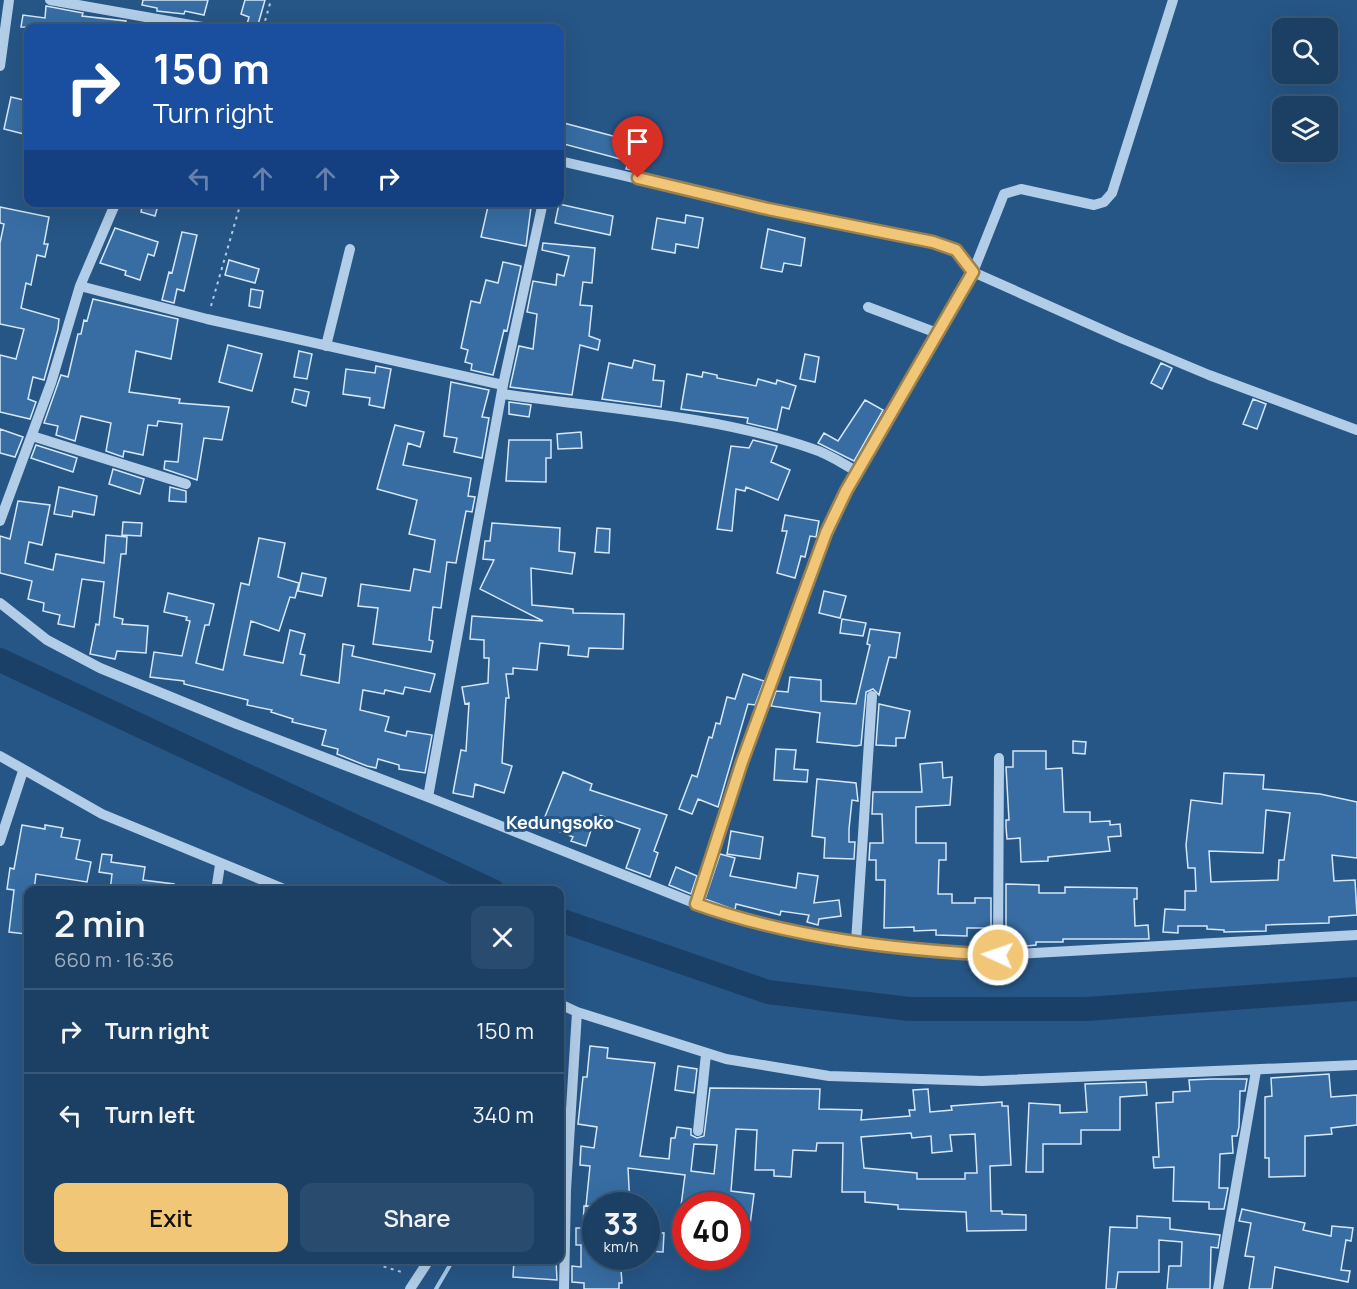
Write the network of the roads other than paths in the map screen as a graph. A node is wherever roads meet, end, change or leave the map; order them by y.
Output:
1 (9, 0) edge
2 (50, 0) edge
3 (1173, 0) edge
4 (185, 24) edge
5 (0, 66) edge
6 (564, 162) edge
7 (114, 207) edge
8 (542, 207) edge
9 (350, 249) dead end
10 (973, 272) junction
11 (80, 286) junction
12 (868, 307) dead end
13 (937, 333) junction
14 (326, 346) junction
15 (503, 390) junction
16 (1357, 430) edge
17 (32, 436) junction
18 (858, 472) junction
19 (186, 484) dead end
20 (0, 521) edge
21 (0, 603) edge
22 (872, 696) dead end
23 (0, 756) edge
24 (999, 758) dead end
25 (23, 771) junction
26 (428, 797) junction
27 (0, 840) edge
28 (220, 865) junction
29 (217, 886) edge
30 (276, 886) edge
31 (696, 904) junction
32 (1357, 935) edge
33 (856, 942) junction
34 (998, 955) junction
35 (564, 1006) edge
36 (577, 1012) junction
37 (706, 1054) junction
38 (1357, 1065) edge
39 (1256, 1071) junction
40 (698, 1131) dead end
41 (426, 1264) edge
42 (410, 1289) edge
43 (564, 1289) edge
44 (1218, 1289) edge

1 - 5 street
2 - 4 street
3 - 10 street
6 - 10 street
7 - 11 street
8 - 15 street
9 - 14 street
10 - 13 street
10 - 16 street
11 - 14 street
11 - 17 street
12 - 13 street
13 - 18 street
14 - 15 street
15 - 18 street
15 - 26 street
17 - 19 street
17 - 20 street
18 - 31 street
21 - 26 street
22 - 33 street
23 - 25 street
24 - 34 street
25 - 27 street
25 - 28 street
26 - 31 street
28 - 29 street
28 - 30 street
31 - 33 street
32 - 34 street
33 - 34 street
35 - 36 street
36 - 37 street
36 - 43 street
37 - 39 street
37 - 40 street
38 - 39 street
39 - 44 street
41 - 42 street

